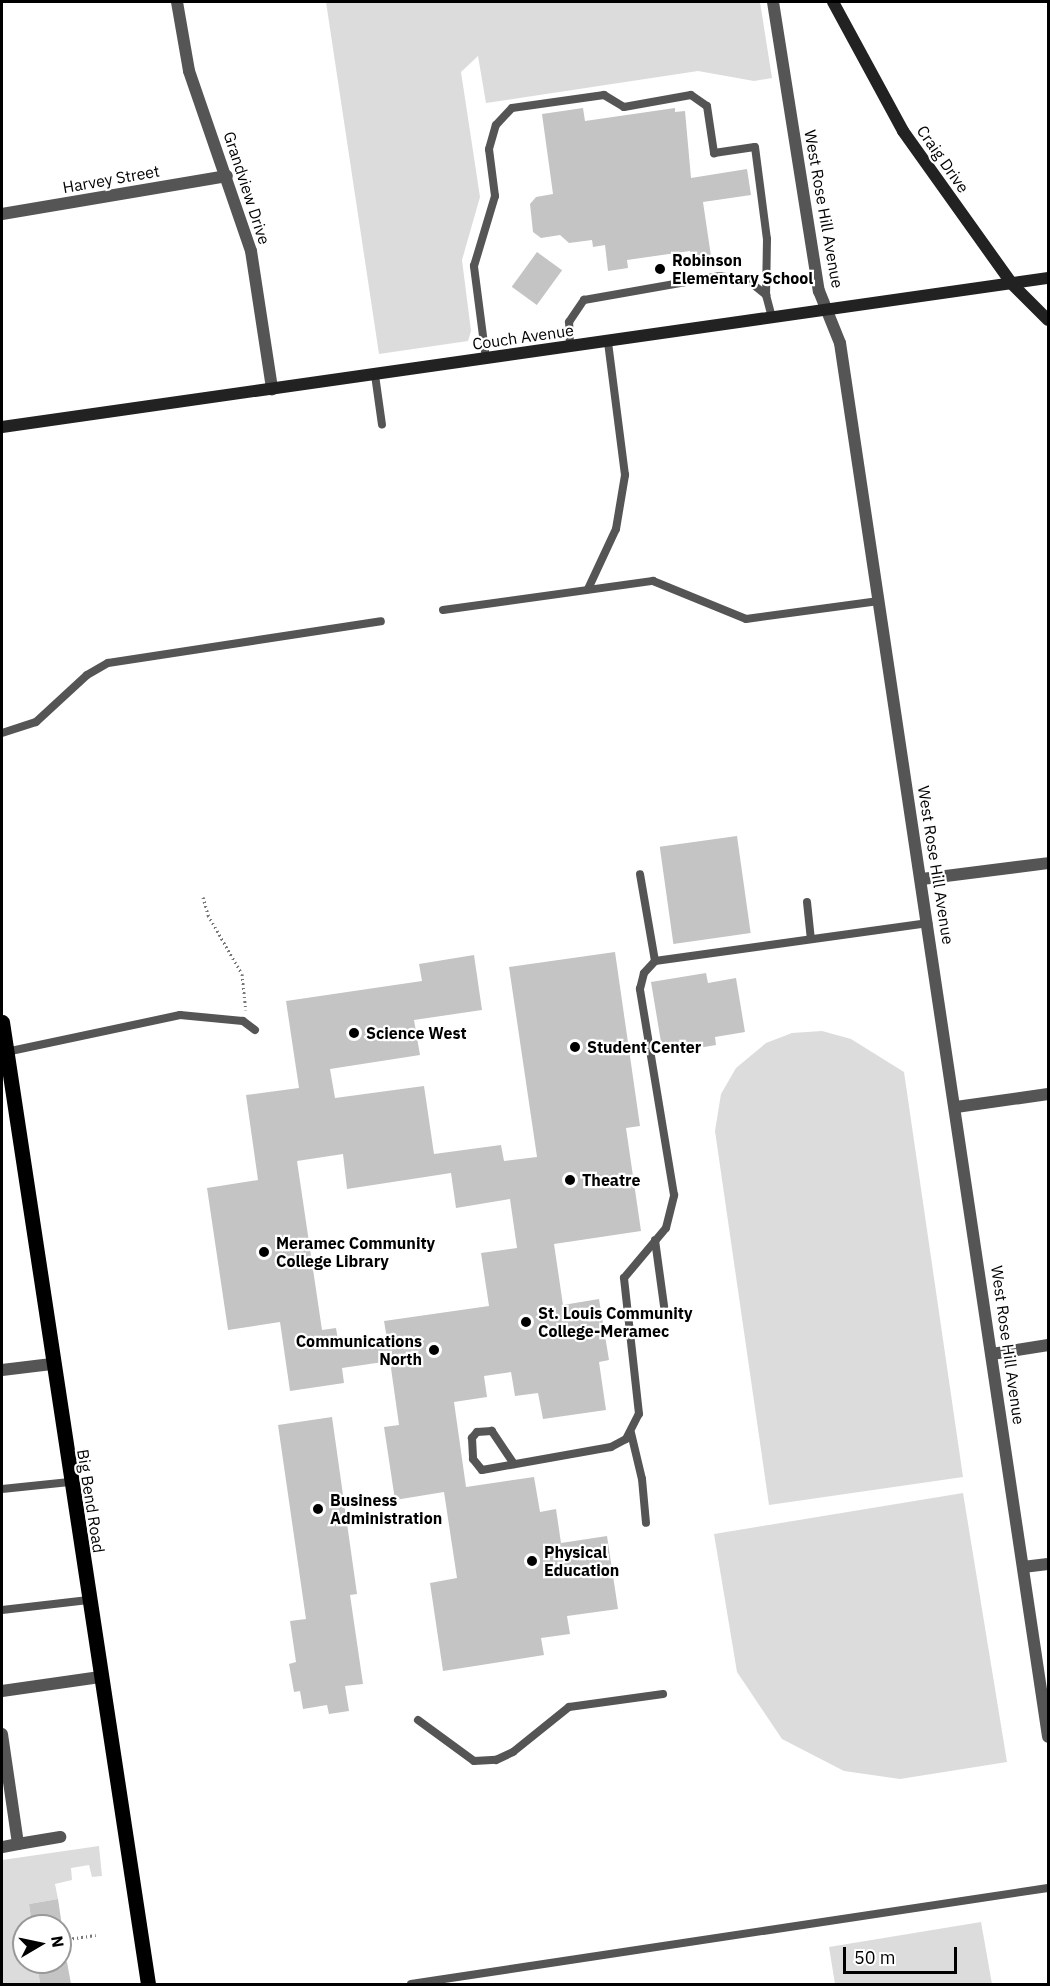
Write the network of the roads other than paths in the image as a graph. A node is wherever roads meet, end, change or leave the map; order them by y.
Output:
1 (177, 2) edge
2 (773, 2) edge
3 (833, 2) edge
4 (227, 176) junction
5 (2, 214) edge
6 (1048, 279) edge
7 (1012, 284) junction
8 (766, 295) junction
9 (827, 311) junction
10 (772, 318) junction
11 (1048, 321) edge
12 (608, 342) junction
13 (570, 347) junction
14 (486, 359) junction
15 (375, 375) junction
16 (272, 389) junction
17 (382, 425) dead end
18 (2, 427) edge
19 (588, 589) junction
20 (879, 601) junction
21 (443, 610) dead end
22 (381, 621) dead end
23 (2, 733) edge
24 (1048, 863) edge
25 (640, 874) dead end
26 (922, 879) junction
27 (807, 902) dead end
28 (928, 923) junction
29 (812, 939) junction
30 (655, 961) junction
31 (2, 1022) edge
32 (255, 1030) dead end
33 (6, 1052) junction
34 (1048, 1094) edge
35 (7, 1095) edge
36 (956, 1107) junction
37 (655, 1240) junction
38 (664, 1306) dead end
39 (1048, 1346) edge
40 (992, 1354) junction
41 (52, 1364) junction
42 (2, 1370) edge
43 (631, 1433) junction
44 (514, 1464) junction
45 (70, 1482) junction
46 (2, 1489) edge
47 (646, 1523) dead end
48 (1048, 1564) edge
49 (1023, 1567) junction
50 (88, 1600) junction
51 (2, 1610) edge
52 (100, 1677) junction
53 (2, 1691) edge
54 (663, 1694) dead end
55 (418, 1720) dead end
56 (2, 1734) edge
57 (1048, 1737) edge
58 (60, 1838) dead end
59 (18, 1844) junction
60 (2, 1846) edge
61 (1048, 1888) edge
62 (148, 1984) edge
63 (411, 1984) edge

1 - 4 street, Grandview Drive
2 - 9 street, West Rose Hill Avenue
3 - 7 street, Craig Drive
4 - 5 street, Harvey Street
4 - 16 street, Grandview Drive
6 - 7 street, Couch Avenue
7 - 9 street, Couch Avenue
7 - 11 street, Craig Drive
8 - 10 lane
8 - 13 lane
8 - 14 lane
9 - 10 street, Couch Avenue
9 - 20 street, West Rose Hill Avenue
10 - 12 street, Couch Avenue
12 - 13 street, Couch Avenue
12 - 19 lane
13 - 14 street, Couch Avenue
14 - 15 street, Couch Avenue
15 - 16 street, Couch Avenue
15 - 17 lane
16 - 18 street, Couch Avenue
19 - 20 lane
19 - 21 lane
20 - 26 street, West Rose Hill Avenue
22 - 23 lane
24 - 26 street
25 - 30 lane
26 - 28 street, West Rose Hill Avenue
27 - 29 lane
28 - 29 lane
28 - 36 street, West Rose Hill Avenue
29 - 30 lane
30 - 37 lane
31 - 33 main road, Big Bend Road
32 - 33 lane
33 - 35 main road, Big Bend Road
34 - 36 street
35 - 41 main road, Big Bend Road
36 - 40 street, West Rose Hill Avenue
37 - 38 lane
37 - 43 lane
39 - 40 street
40 - 49 street, West Rose Hill Avenue
41 - 42 street
41 - 45 main road, Big Bend Road
43 - 44 lane
43 - 47 lane
44 - 44 lane
45 - 46 lane
45 - 50 main road, Big Bend Road
48 - 49 street
49 - 57 street, West Rose Hill Avenue
50 - 51 lane
50 - 52 main road, Big Bend Road
52 - 53 street
52 - 62 main road, Big Bend Road
54 - 55 lane
56 - 59 street
58 - 59 street
59 - 60 street
61 - 63 lane

